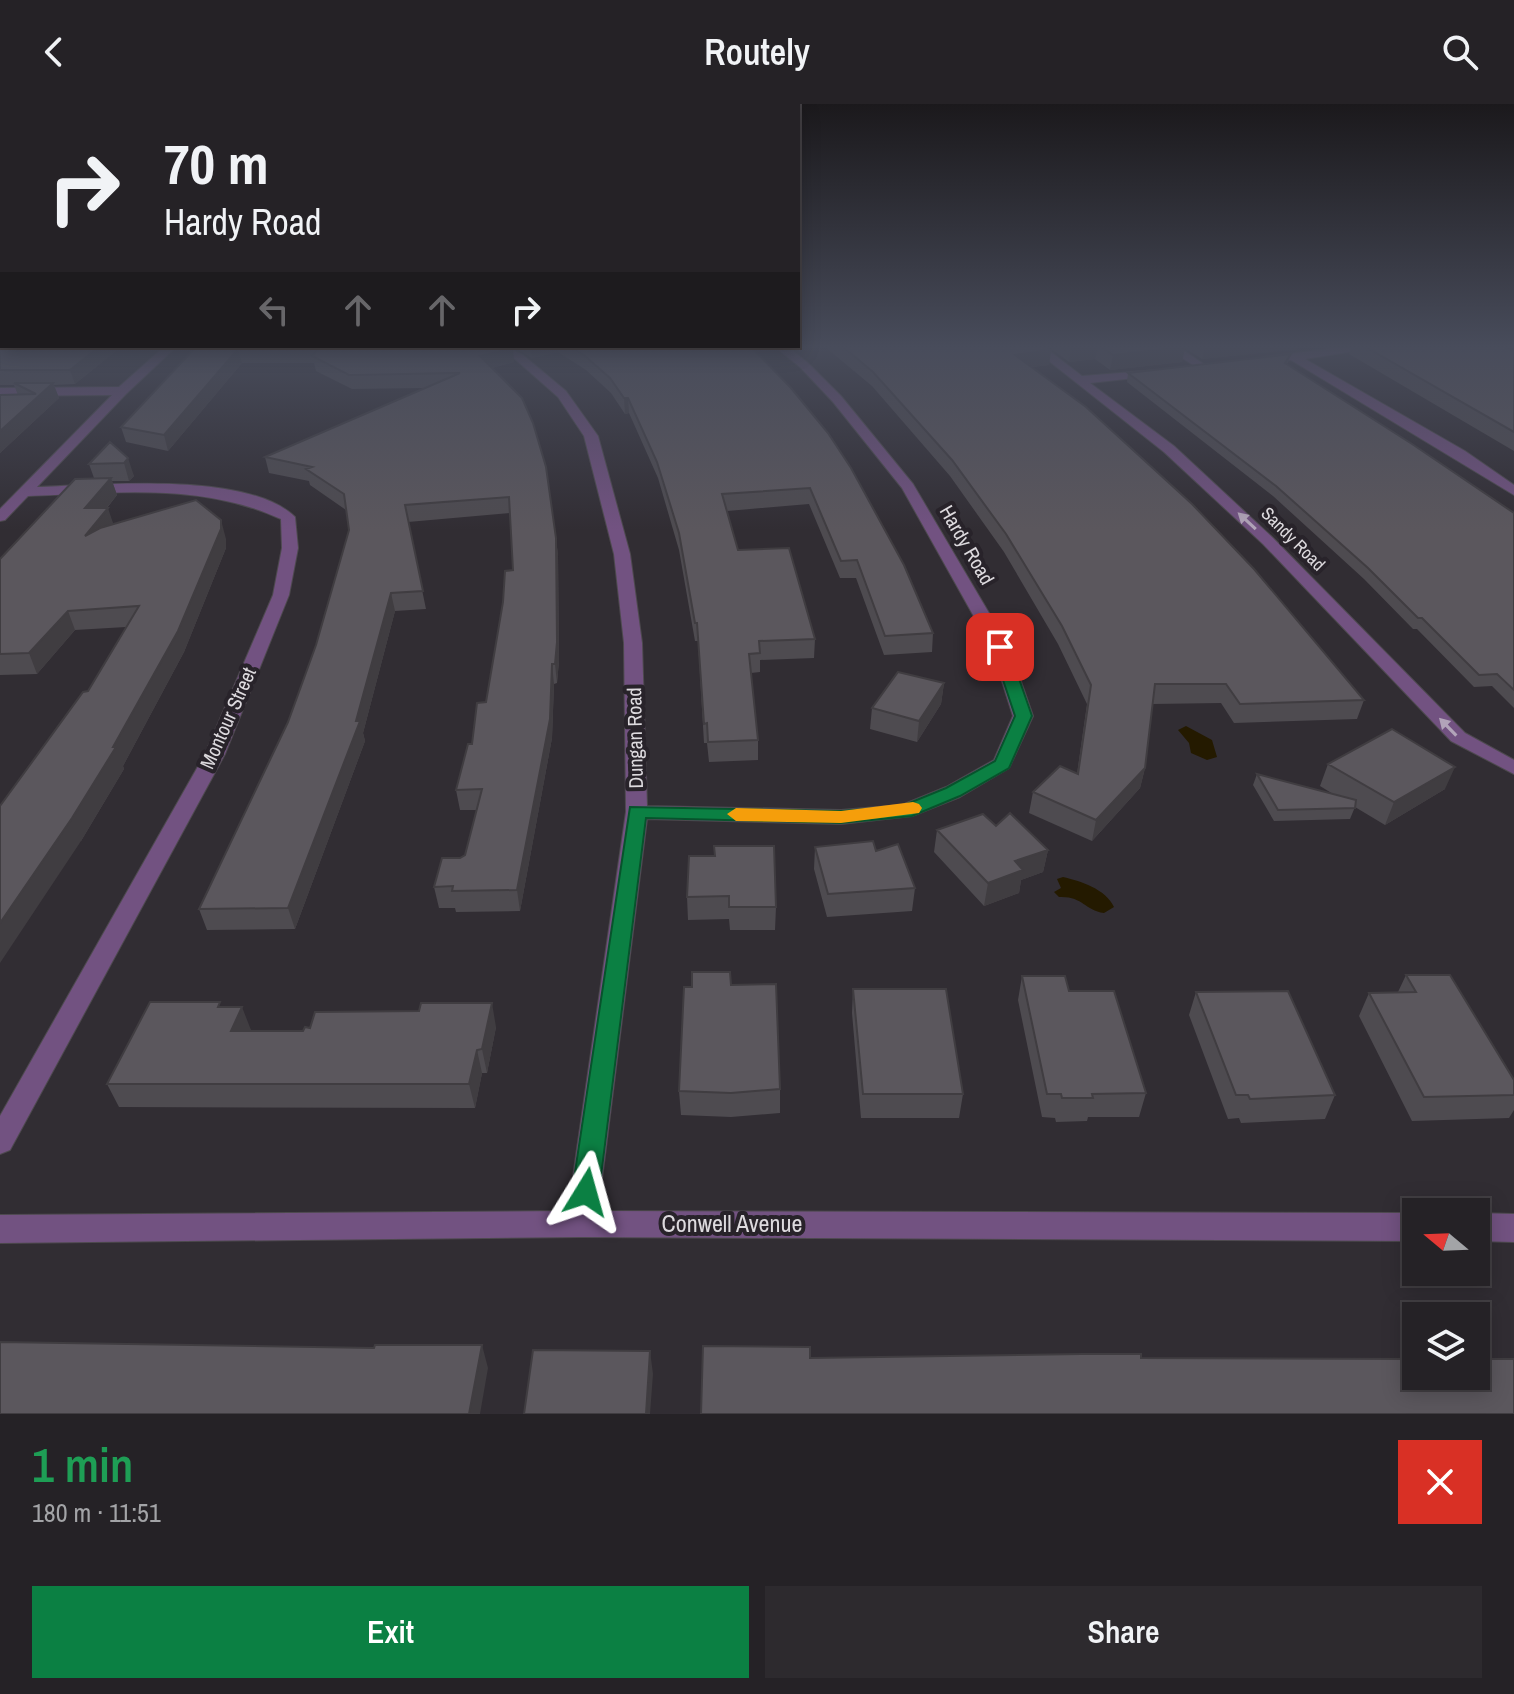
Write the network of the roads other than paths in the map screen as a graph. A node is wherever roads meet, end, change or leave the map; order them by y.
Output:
1 (106, 407) edge
2 (571, 407) edge
3 (844, 407) edge
4 (1116, 407) edge
5 (1380, 407) edge
6 (1514, 491) edge
7 (24, 492) junction
8 (0, 517) edge
9 (1514, 768) edge
10 (637, 812) junction
11 (0, 1142) edge
12 (581, 1224) junction
13 (1402, 1227) edge
14 (1490, 1227) edge
15 (1514, 1228) edge
16 (0, 1229) edge

1 - 7 street
2 - 10 street, Dungan Road
3 - 10 street, Hardy Road
9 -> 4 street, Sandy Road
5 - 6 street
7 - 8 street
7 - 11 street, Montour Street
10 - 12 street, Dungan Road
12 - 13 street, Conwell Avenue
12 - 16 street, Conwell Avenue
14 - 15 street

